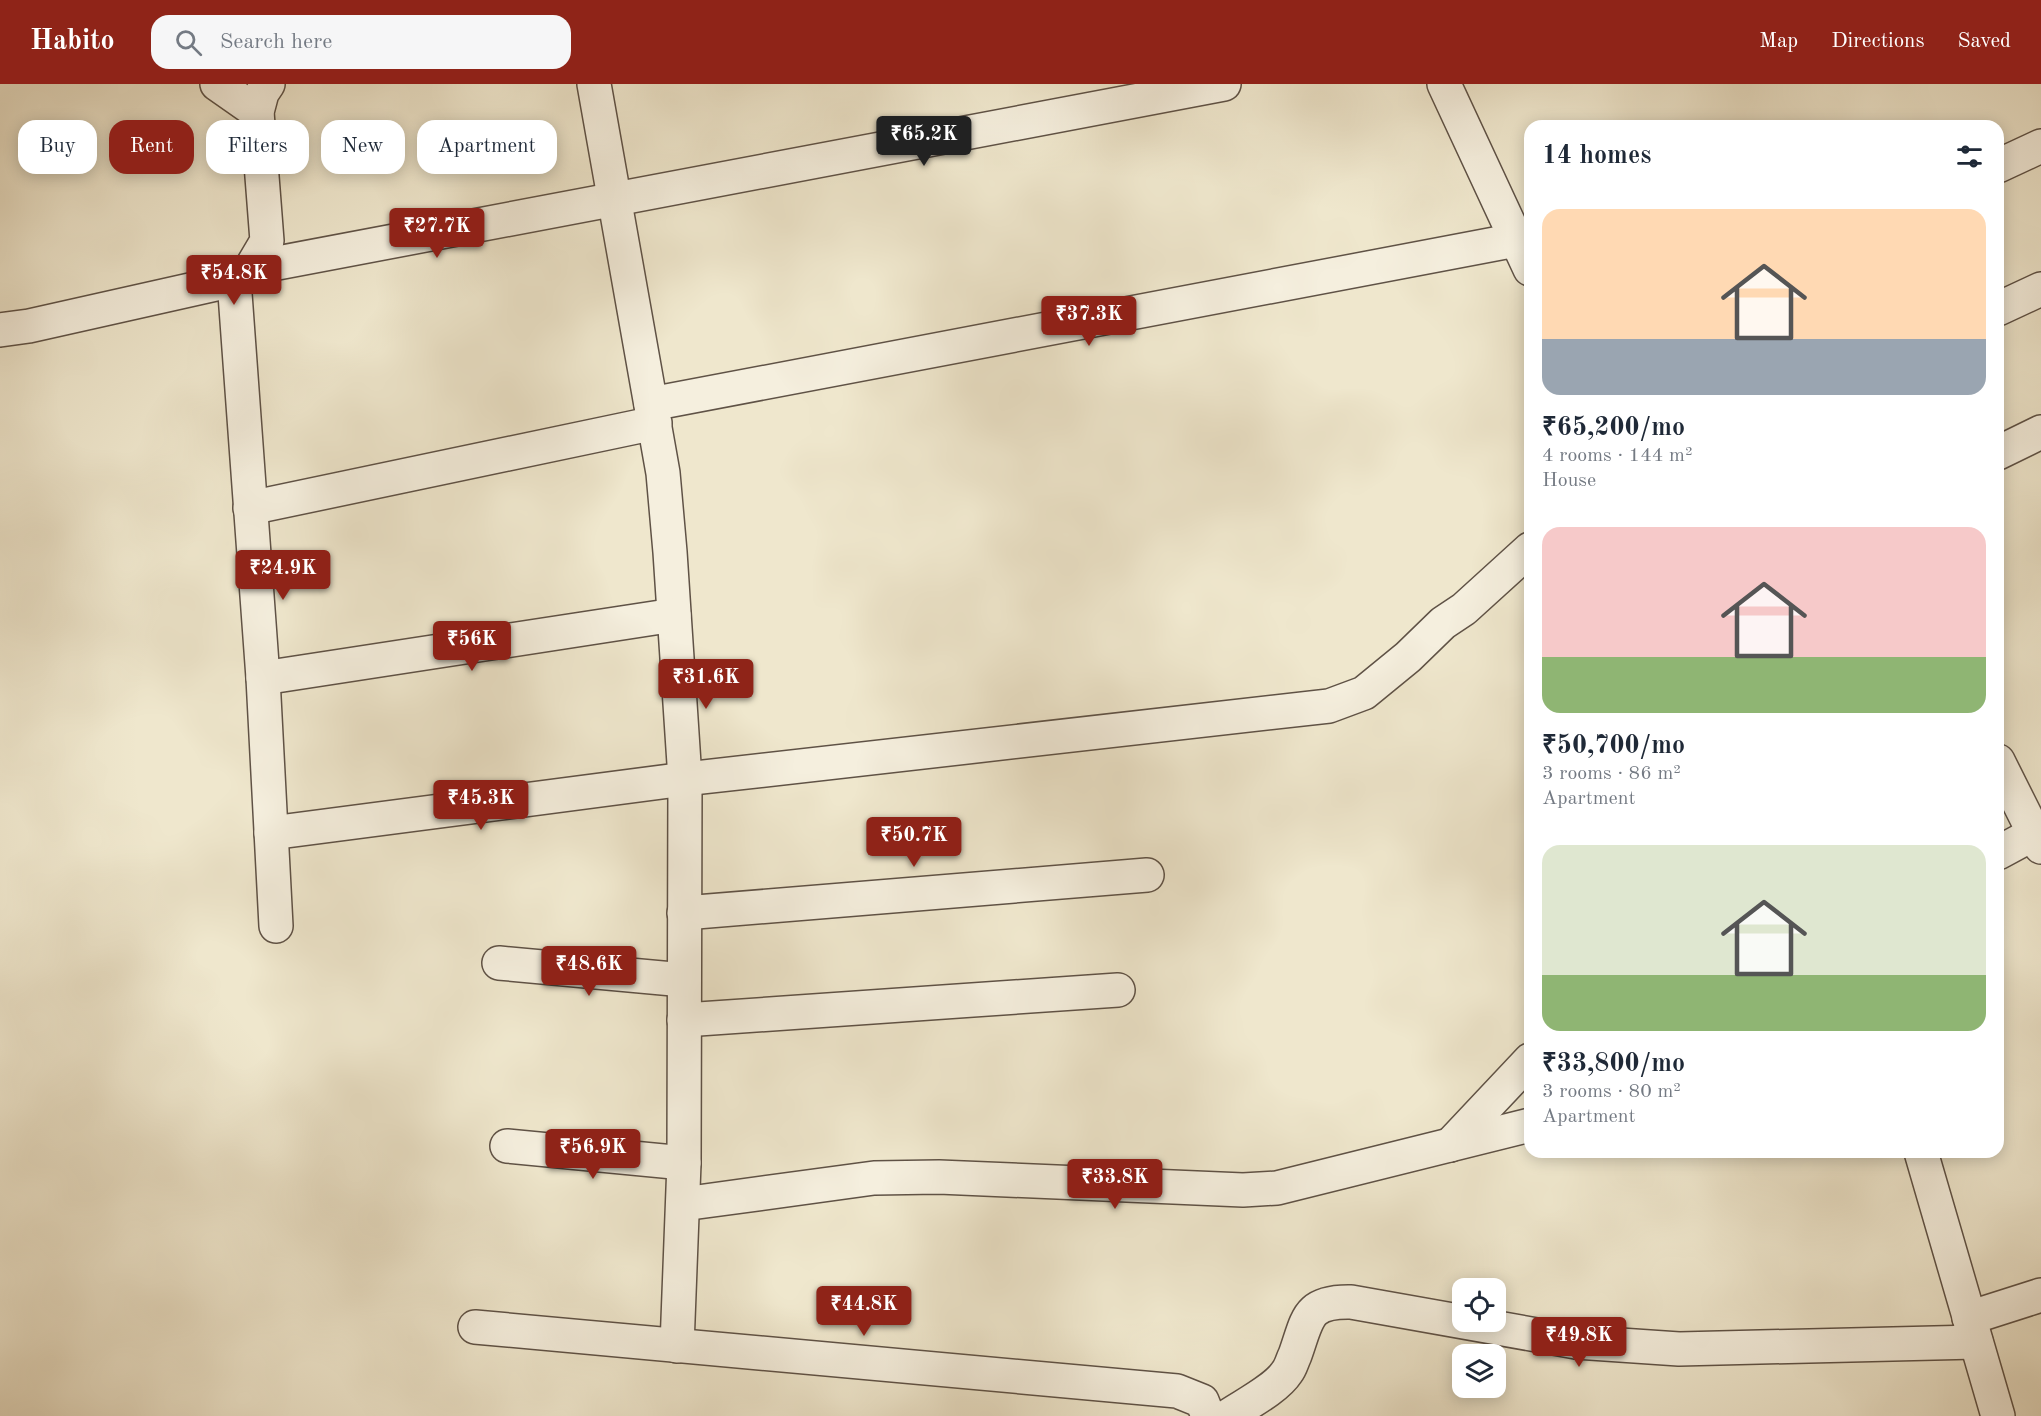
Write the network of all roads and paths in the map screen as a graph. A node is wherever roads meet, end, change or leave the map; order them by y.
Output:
1 (217, 84) edge
2 (594, 84) edge
3 (1224, 84) edge
4 (1444, 84) edge
5 (263, 98) edge
6 (2041, 146) edge
7 (2004, 163) edge
8 (615, 200) junction
9 (1516, 240) junction
10 (1524, 257) edge
11 (242, 274) junction
12 (2041, 289) edge
13 (2004, 306) edge
14 (0, 330) edge
15 (653, 414) junction
16 (2041, 432) edge
17 (2004, 450) edge
18 (250, 508) junction
19 (1524, 554) edge
20 (674, 615) junction
21 (263, 678) junction
22 (2004, 773) edge
23 (685, 779) junction
24 (271, 833) junction
25 (2038, 840) edge
26 (2004, 852) edge
27 (1147, 875) dead end
28 (684, 913) junction
29 (276, 926) dead end
30 (499, 963) dead end
31 (684, 980) junction
32 (1118, 990) dead end
33 (684, 1020) junction
34 (1524, 1066) edge
35 (1524, 1126) edge
36 (1450, 1145) junction
37 (507, 1146) dead end
38 (1923, 1158) edge
39 (684, 1163) junction
40 (683, 1204) junction
41 (2041, 1295) edge
42 (475, 1327) dead end
43 (1973, 1330) junction
44 (677, 1346) junction
45 (1208, 1416) edge
46 (1228, 1416) edge
47 (1998, 1416) edge

1 - 5 street
2 - 8 street
3 - 8 street
4 - 9 street
5 - 11 street
6 - 7 street
8 - 11 street
8 - 15 street
9 - 10 street
9 - 15 street
11 - 14 street
11 - 18 street
12 - 13 street
15 - 18 street
15 - 20 street
16 - 17 street
18 - 21 street
19 - 23 street
20 - 21 street
20 - 23 street
21 - 24 street
22 - 25 street
23 - 24 street
23 - 28 street
24 - 29 street
25 - 26 street
27 - 28 street
28 - 31 street
30 - 31 street
31 - 33 street
32 - 33 street
33 - 39 street
34 - 36 street
35 - 36 street
36 - 40 street
37 - 39 street
38 - 43 street
39 - 40 street
40 - 44 street
41 - 43 street
42 - 44 street
43 - 46 street
43 - 47 street
44 - 45 street

